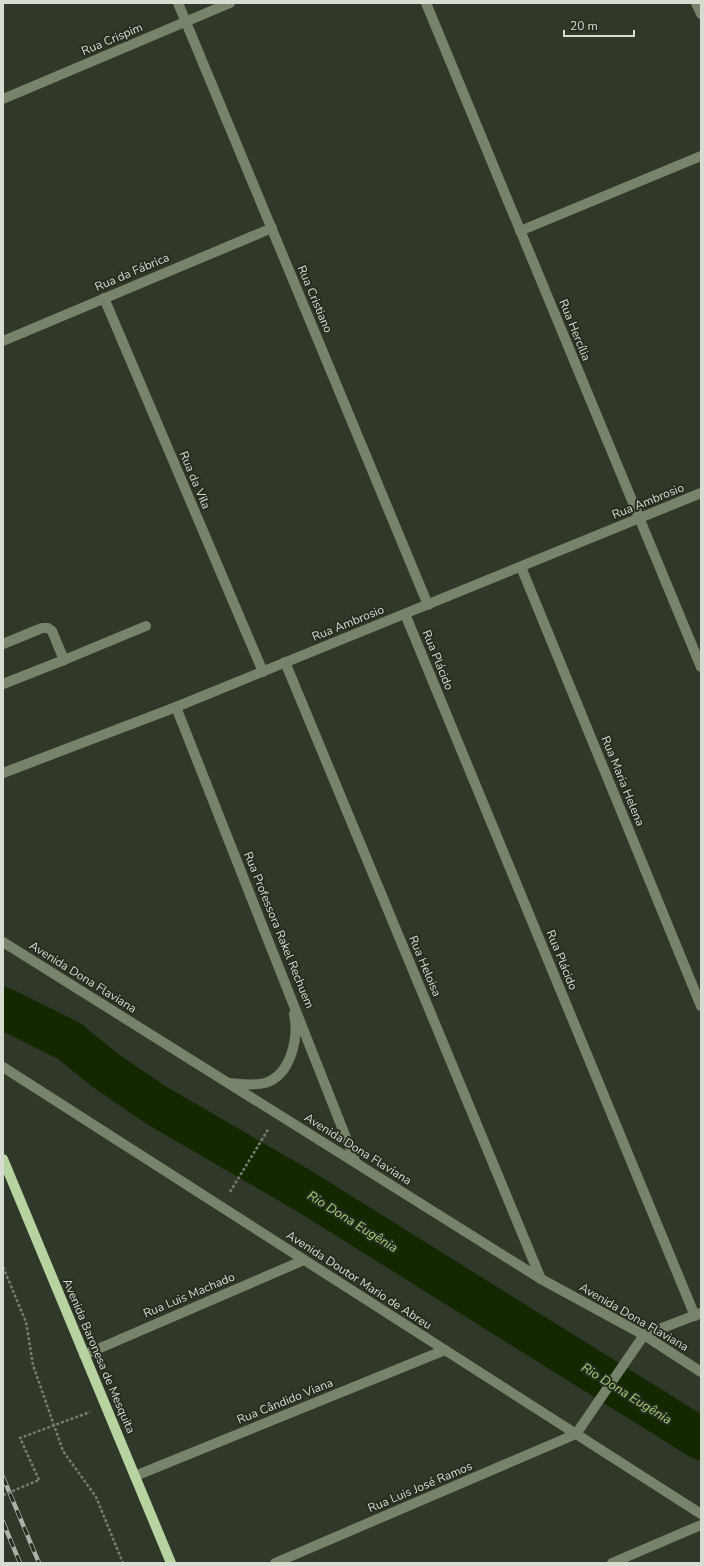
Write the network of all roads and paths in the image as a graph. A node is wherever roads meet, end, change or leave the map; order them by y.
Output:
1 (178, 3) edge
2 (230, 3) edge
3 (426, 3) edge
4 (696, 3) edge
5 (701, 14) edge
6 (186, 21) junction
7 (3, 99) edge
8 (701, 156) edge
9 (272, 228) junction
10 (520, 231) junction
11 (104, 298) junction
12 (3, 341) edge
13 (701, 493) edge
14 (639, 518) junction
15 (521, 567) junction
16 (428, 605) junction
17 (405, 614) junction
18 (146, 626) dead end
19 (3, 644) edge
20 (64, 660) junction
21 (285, 662) junction
22 (701, 667) edge
23 (263, 672) junction
24 (3, 684) edge
25 (176, 707) junction
26 (3, 773) edge
27 (3, 942) edge
28 (291, 996) junction
29 (701, 1006) edge
30 (3, 1067) edge
31 (227, 1083) junction
32 (264, 1136) dead end
33 (3, 1159) edge
34 (356, 1163) junction
35 (235, 1184) dead end
36 (304, 1260) junction
37 (3, 1267) edge
38 (541, 1279) junction
39 (698, 1315) edge
40 (644, 1335) junction
41 (445, 1350) junction
42 (84, 1355) junction
43 (701, 1372) edge
44 (105, 1406) junction
45 (55, 1426) junction
46 (576, 1434) junction
47 (135, 1476) junction
48 (3, 1495) edge
49 (701, 1514) edge
50 (701, 1524) edge
51 (123, 1563) edge
52 (171, 1563) edge
53 (275, 1563) edge
54 (612, 1563) edge

1 - 6 street, Rua Cristiano
2 - 6 street, Rua Crispim
3 - 10 street, Rua Hercília
4 - 5 street
6 - 7 street, Rua Crispim
6 - 9 street, Rua Cristiano
8 - 10 street
9 - 11 street, Rua da Fábrica
9 - 16 street, Rua Cristiano
10 - 14 street, Rua Hercília
11 - 12 street, Rua da Fábrica
11 - 23 street, Rua da Vila
13 - 14 street, Rua Ambrosio
14 - 15 street, Rua Ambrosio
14 - 22 street, Rua Hercília
15 - 16 street, Rua Ambrosio
15 - 29 street, Rua Maria Helena
16 - 17 street, Rua Ambrosio
17 - 21 street, Rua Ambrosio
17 - 39 street, Rua Plácido
18 - 20 street
19 - 20 street
20 - 24 street
21 - 23 street, Rua Ambrosio
21 - 38 street, Rua Heloisa
23 - 25 street, Rua Ambrosio
25 - 26 street, Rua Ambrosio
25 - 28 street, Rua Professora Rakel Rechuem
27 - 31 street, Avenida Dona Flaviana
28 - 31 street
28 - 34 street, Rua Professora Rakel Rechuem
30 - 36 street, Avenida Doutor Mario de Abreu
31 - 34 street, Avenida Dona Flaviana
32 - 35 path
33 - 42 main road, Avenida Baronesa de Mesquita
34 - 38 street, Avenida Dona Flaviana
36 - 41 street, Avenida Doutor Mario de Abreu
36 - 42 street, Rua Luis Machado
37 - 45 path
38 - 40 street, Avenida Dona Flaviana
39 - 40 street
40 - 43 street, Avenida Dona Flaviana
40 - 46 street
41 - 46 street, Avenida Doutor Mario de Abreu
41 - 47 street, Rua Cândido Viana
42 - 44 main road, Avenida Baronesa de Mesquita
44 - 45 path
44 - 47 main road, Avenida Baronesa de Mesquita
45 - 48 path, bridge
45 - 51 path
46 - 49 street, Avenida Doutor Mario de Abreu
46 - 53 street, Rua Luis José Ramos
47 - 52 main road, Avenida Baronesa de Mesquita
50 - 54 street

